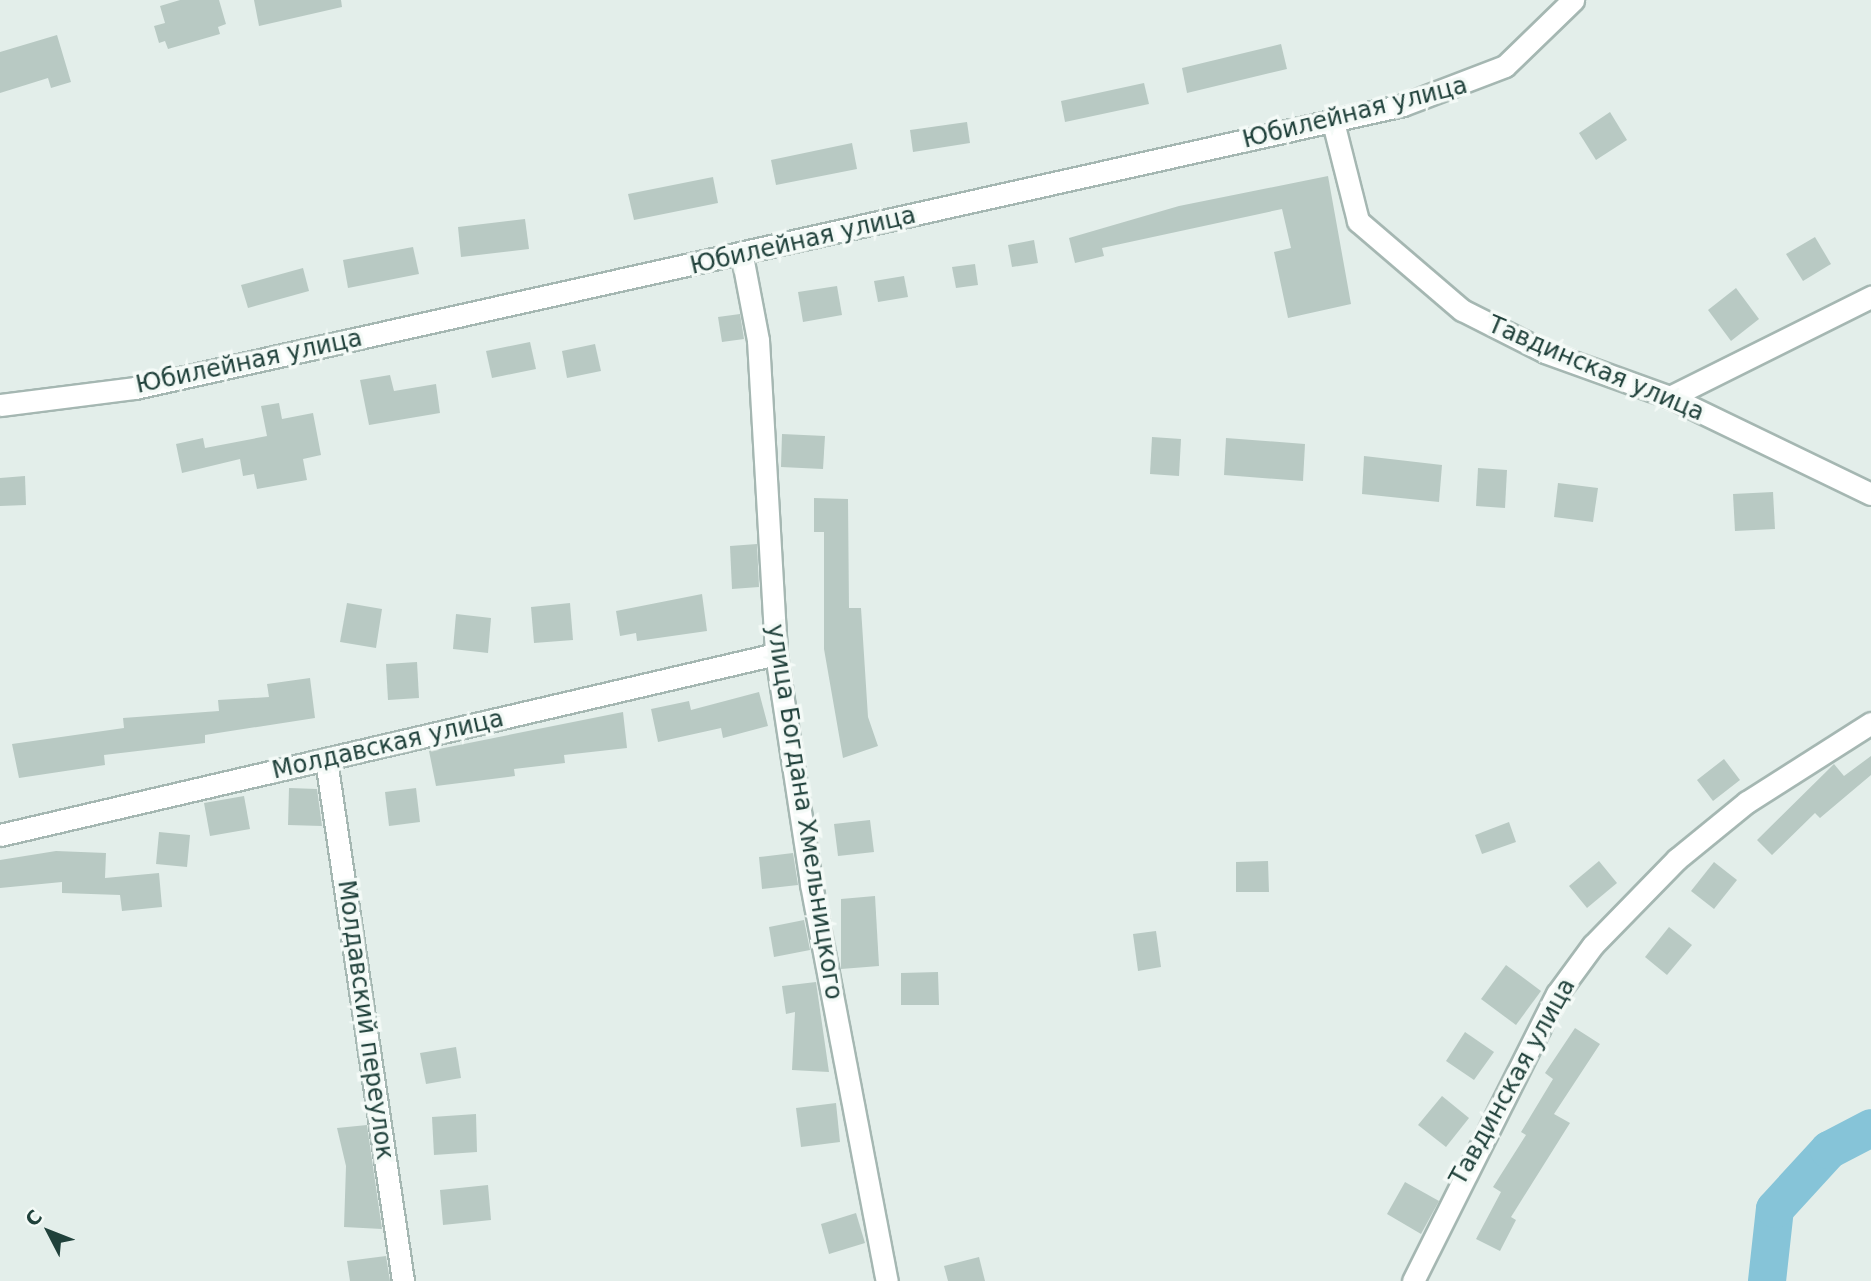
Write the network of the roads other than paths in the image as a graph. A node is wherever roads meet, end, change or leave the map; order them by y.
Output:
1 (1573, 0) edge
2 (1333, 122) junction
3 (741, 256) junction
4 (1871, 297) edge
5 (1670, 397) junction
6 (0, 405) edge
7 (1871, 494) edge
8 (776, 654) junction
9 (1871, 723) edge
10 (326, 760) junction
11 (0, 835) edge
12 (403, 1281) edge
13 (887, 1281) edge
14 (1413, 1281) edge

1 - 2 street, Юбилейная улица
2 - 3 street, Юбилейная улица
2 - 5 street, Тавдинская улица
3 - 6 street, Юбилейная улица
3 - 8 street, улица Богдана Хмельницкого
4 - 5 street
5 - 7 street, Тавдинская улица
8 - 10 street, Молдавская улица
8 - 13 street, улица Богдана Хмельницкого
9 - 14 street, Тавдинская улица
10 - 11 street, Молдавская улица
10 - 12 street, Молдавский переулок

